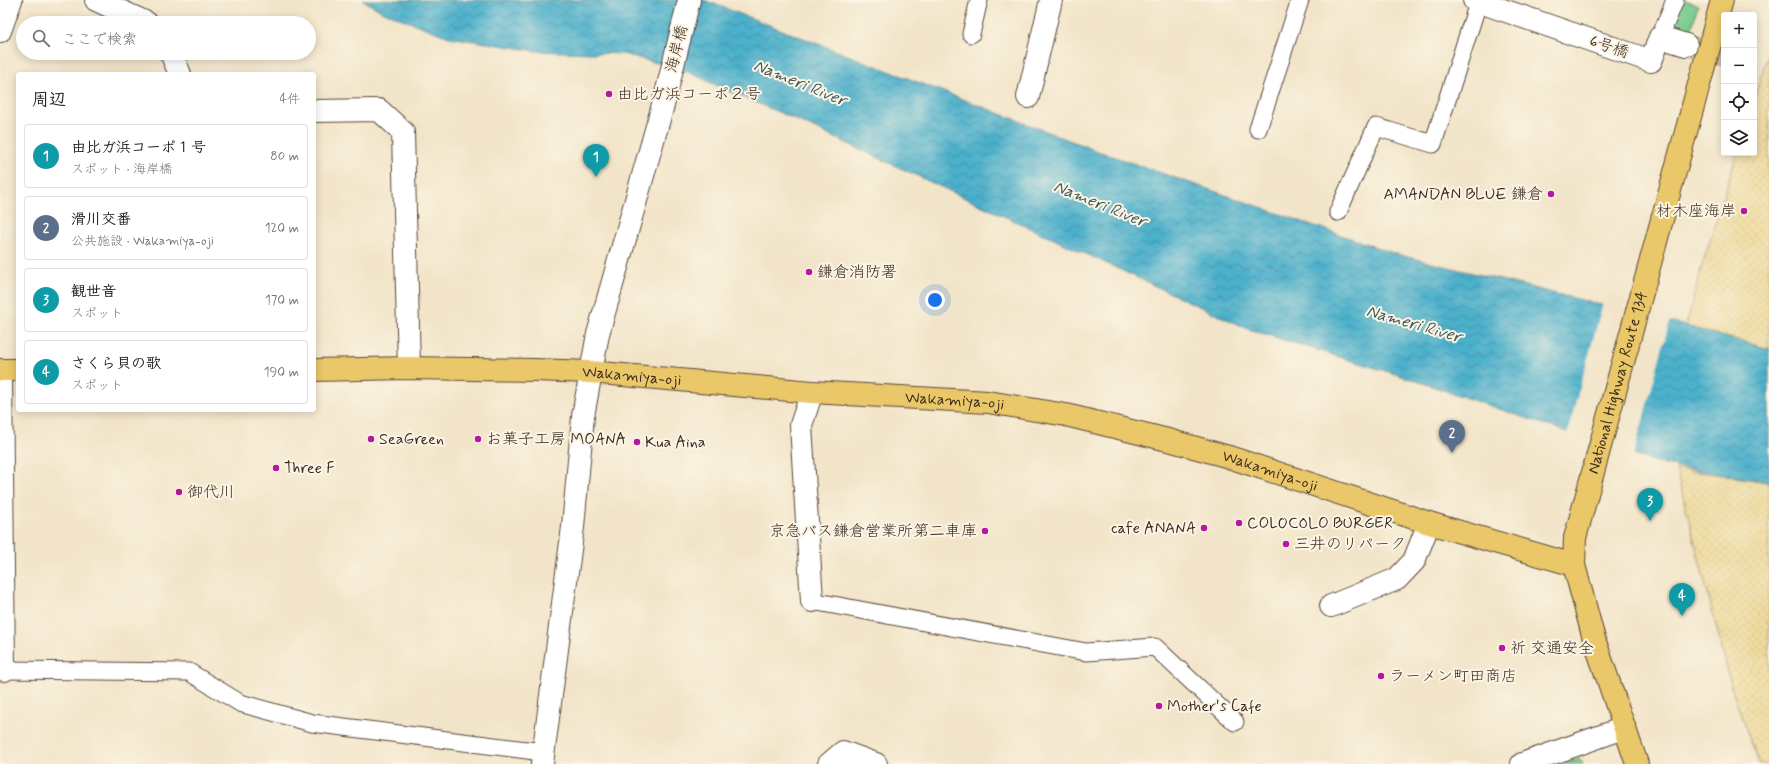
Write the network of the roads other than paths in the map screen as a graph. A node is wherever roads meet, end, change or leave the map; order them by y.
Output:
1 (11, 0) edge
2 (96, 0) edge
3 (689, 0) edge
4 (979, 0) edge
5 (1051, 0) edge
6 (1300, 0) edge
7 (1477, 0) edge
8 (1675, 0) edge
9 (1722, 0) edge
10 (131, 16) edge
11 (0, 31) edge
12 (971, 34) dead end
13 (1660, 37) junction
14 (1686, 45) tunnel mouth
15 (174, 60) edge
16 (179, 72) edge
17 (1028, 97) dead end
18 (316, 111) edge
19 (1258, 129) dead end
20 (1338, 212) dead end
21 (409, 368) junction
22 (6, 370) edge
23 (316, 370) edge
24 (590, 372) junction
25 (812, 392) junction
26 (1429, 523) junction
27 (1574, 565) junction
28 (812, 602) joint
29 (1332, 606) dead end
30 (4, 670) joint
31 (1235, 722) dead end
32 (1624, 728) junction
33 (543, 758) edge
34 (829, 764) edge
35 (876, 764) edge
36 (1522, 764) edge
37 (1637, 764) edge

1 - 11 street
2 - 10 street
3 - 24 street, 海岸橋
4 - 12 lane
5 - 17 street
6 - 19 lane
7 - 13 street, 6号橋
7 - 20 lane
8 - 13 lane
9 - 27 main road, National Highway Route 134
13 - 14 street
15 - 16 street
18 - 21 street
21 - 23 main road, Wakamiya-oji
21 - 24 main road, Wakamiya-oji
22 - 30 street
24 - 25 main road, Wakamiya-oji
24 - 33 street, 海岸橋
25 - 26 main road, Wakamiya-oji
25 - 28 street
26 - 27 main road, Wakamiya-oji
26 - 29 street
27 - 32 main road, National Highway Route 134
28 - 31 lane
30 - 33 lane
32 - 36 street
32 - 37 main road, National Highway Route 134
34 - 35 street

